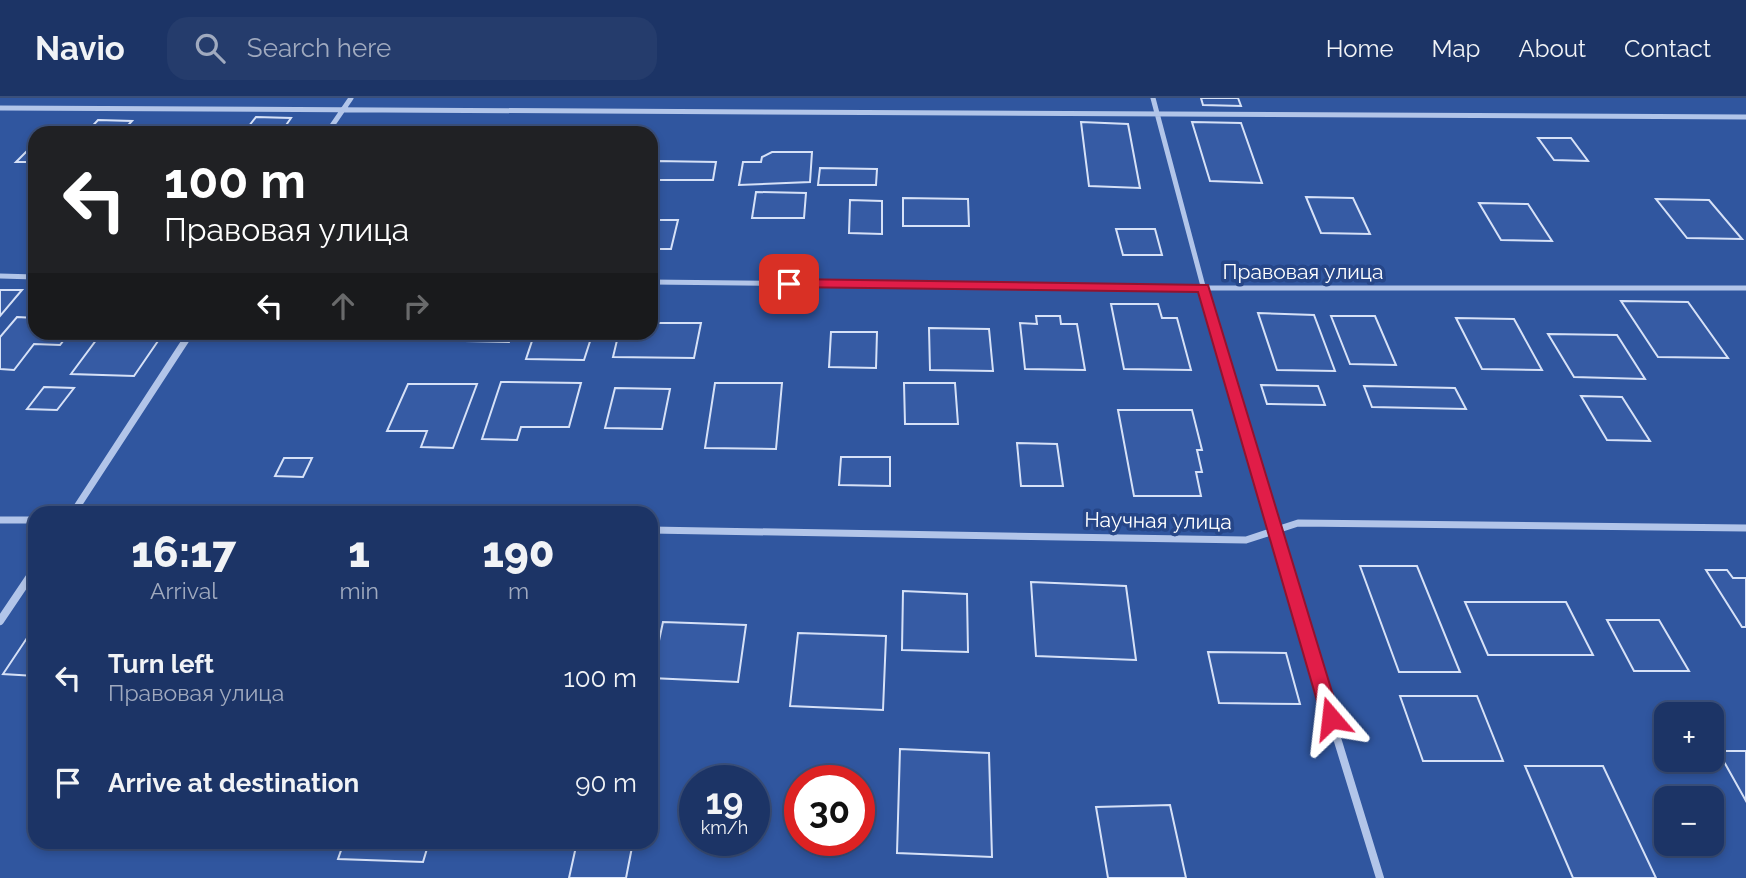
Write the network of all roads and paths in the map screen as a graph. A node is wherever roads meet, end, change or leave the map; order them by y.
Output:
1 (351, 98) edge
2 (1153, 98) edge
3 (0, 108) edge
4 (342, 111) junction
5 (1157, 112) junction
6 (1746, 117) edge
7 (332, 126) edge
8 (0, 276) edge
9 (28, 277) edge
10 (658, 282) edge
11 (1203, 288) junction
12 (1746, 288) edge
13 (186, 340) edge
14 (78, 506) edge
15 (0, 520) edge
16 (28, 520) edge
17 (1746, 528) edge
18 (658, 530) edge
19 (1274, 532) junction
20 (28, 579) edge
21 (0, 621) edge
22 (1380, 878) edge

1 - 4 street
2 - 5 street
3 - 4 street
4 - 5 street
4 - 7 street
5 - 6 street
5 - 11 street
8 - 9 street
10 - 11 street, Правовая улица
11 - 12 street, Правовая улица
11 - 19 street
13 - 14 street
15 - 16 street
17 - 19 street, Научная улица
18 - 19 street, Научная улица
19 - 22 street
20 - 21 street

